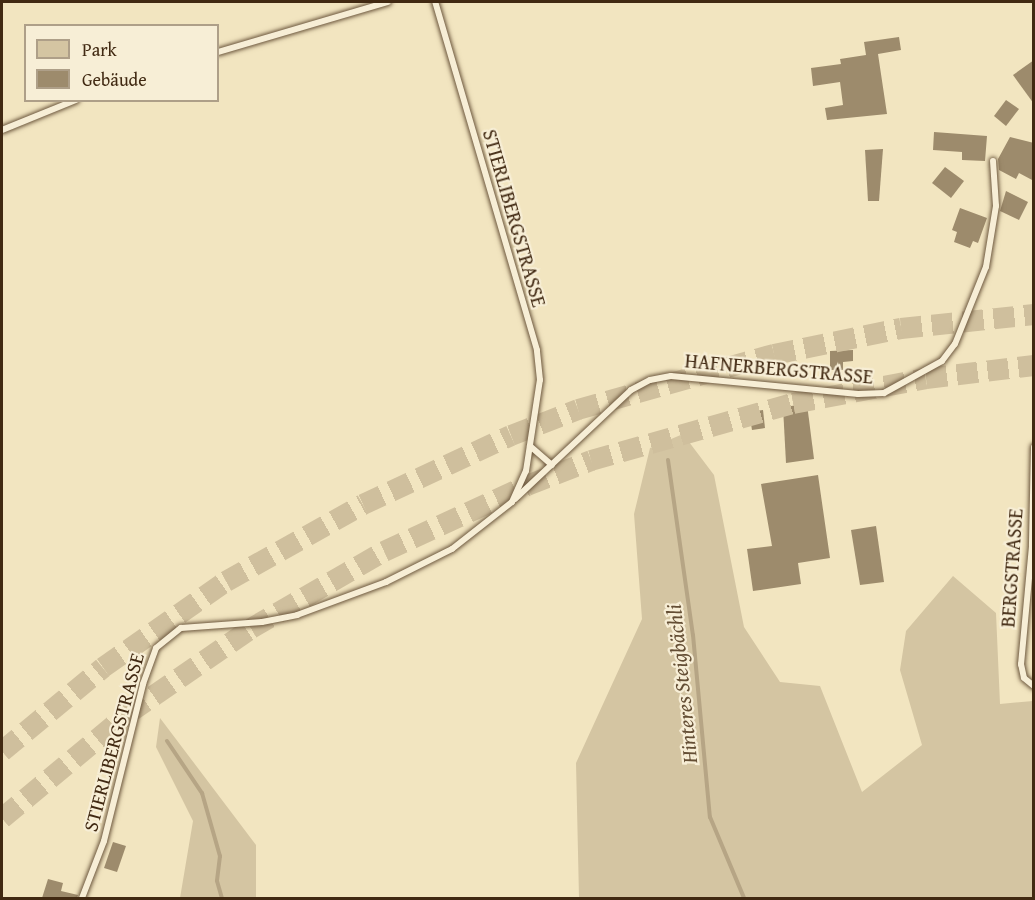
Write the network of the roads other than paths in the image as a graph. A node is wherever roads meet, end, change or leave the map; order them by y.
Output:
1 (388, 2) edge
2 (435, 2) edge
3 (219, 52) edge
4 (71, 102) edge
5 (2, 130) edge
6 (993, 160) dead end
7 (530, 446) junction
8 (1034, 447) edge
9 (552, 465) junction
10 (512, 502) junction
11 (1034, 686) edge
12 (82, 898) edge

1 - 3 lane
2 - 7 lane, STIERLIBERGSTRASSE
4 - 5 lane
6 - 9 lane, HAFNERBERGSTRASSE
7 - 9 lane
7 - 10 lane, STIERLIBERGSTRASSE
8 - 11 lane, BERGSTRASSE
9 - 10 lane, HAFNERBERGSTRASSE
10 - 12 lane, STIERLIBERGSTRASSE

